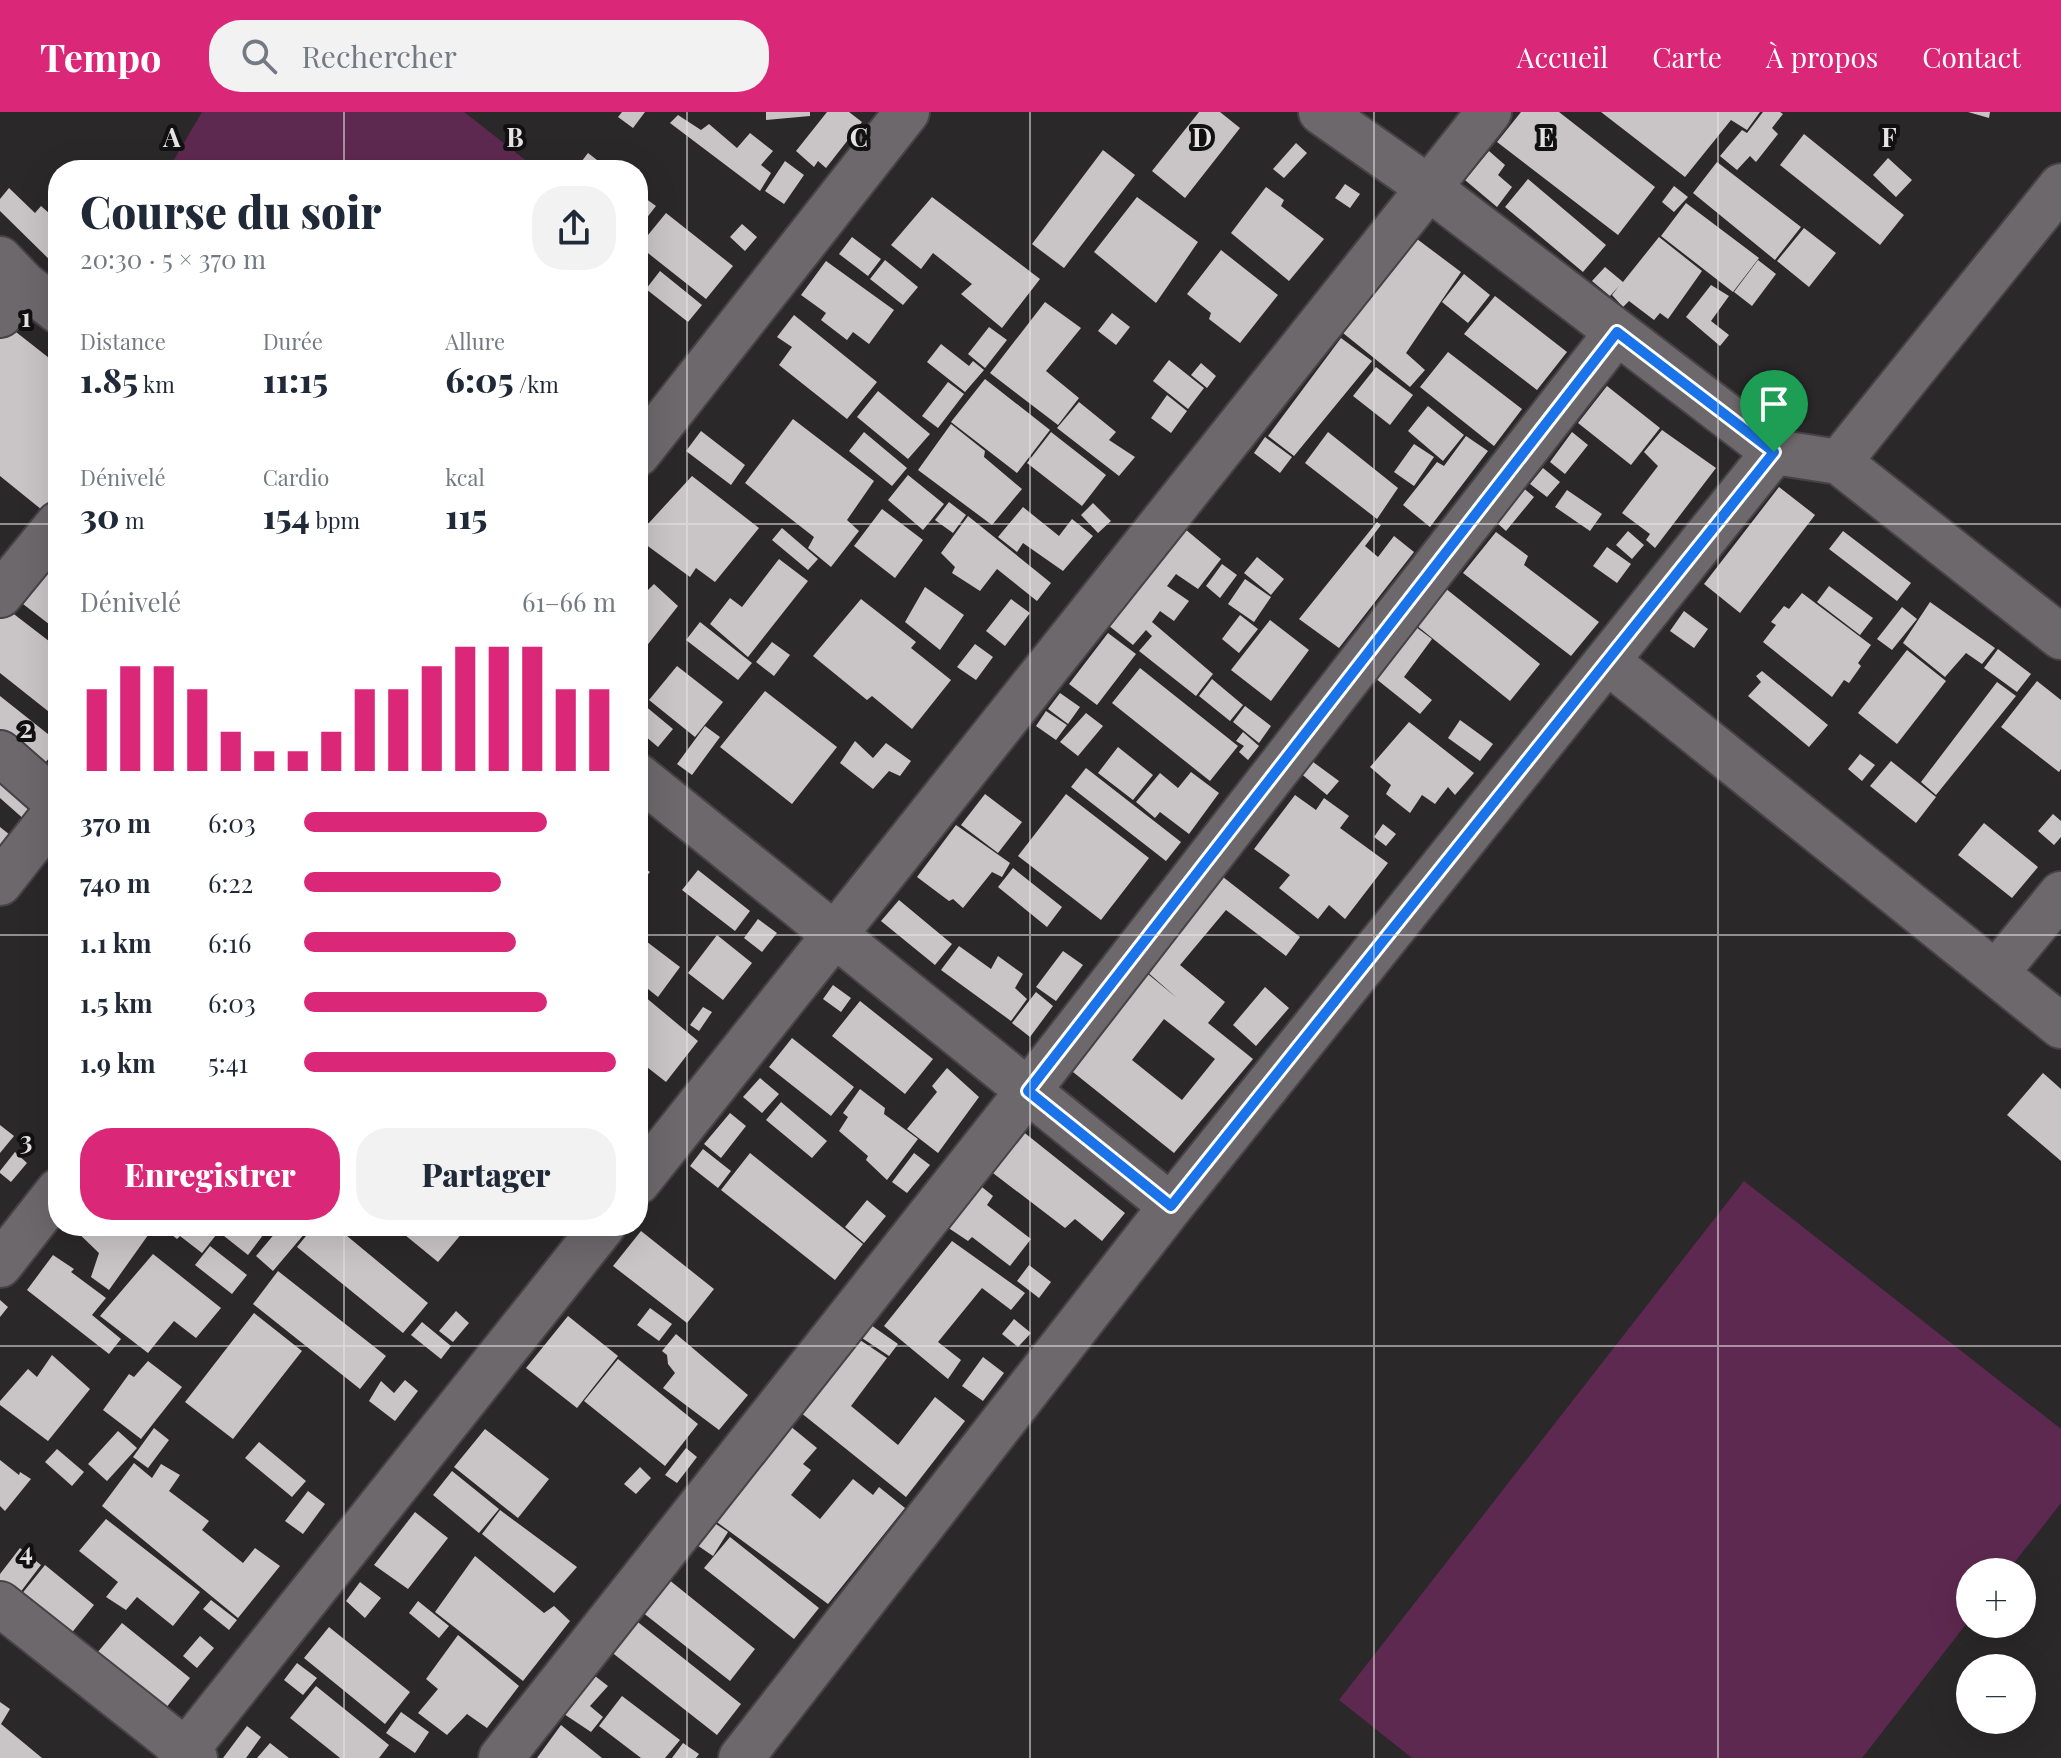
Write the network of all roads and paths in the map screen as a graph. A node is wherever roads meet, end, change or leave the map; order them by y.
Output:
1 (907, 112) edge
2 (1321, 112) edge
3 (1489, 112) edge
4 (2061, 186) edge
5 (1429, 188) junction
6 (8, 286) edge
7 (48, 306) edge
8 (1617, 332) junction
9 (648, 441) edge
10 (1774, 452) junction
11 (1839, 462) junction
12 (48, 536) edge
13 (0, 595) edge
14 (2061, 637) edge
15 (1607, 661) junction
16 (0, 753) edge
17 (648, 784) edge
18 (48, 797) edge
19 (48, 819) edge
20 (0, 883) edge
21 (2061, 894) edge
22 (834, 935) junction
23 (1996, 973) junction
24 (2061, 1026) edge
25 (1028, 1091) junction
26 (648, 1169) edge
27 (48, 1201) edge
28 (1171, 1206) junction
29 (595, 1236) edge
30 (7, 1241) edge
31 (0, 1604) edge
32 (187, 1755) edge
33 (501, 1758) edge
34 (741, 1758) edge

1 - 9 street
2 - 5 street
3 - 5 street
4 - 11 street
5 - 8 street
5 - 22 street
6 - 7 street
8 - 10 street
8 - 25 street
10 - 11 street
10 - 15 street
11 - 14 street
12 - 13 street
15 - 23 street
15 - 28 street
16 - 18 street
17 - 22 street
19 - 20 street
21 - 23 street
22 - 25 street
22 - 26 street
23 - 24 street
25 - 28 street
25 - 33 street
27 - 30 street
28 - 34 street
29 - 32 street
31 - 32 street

